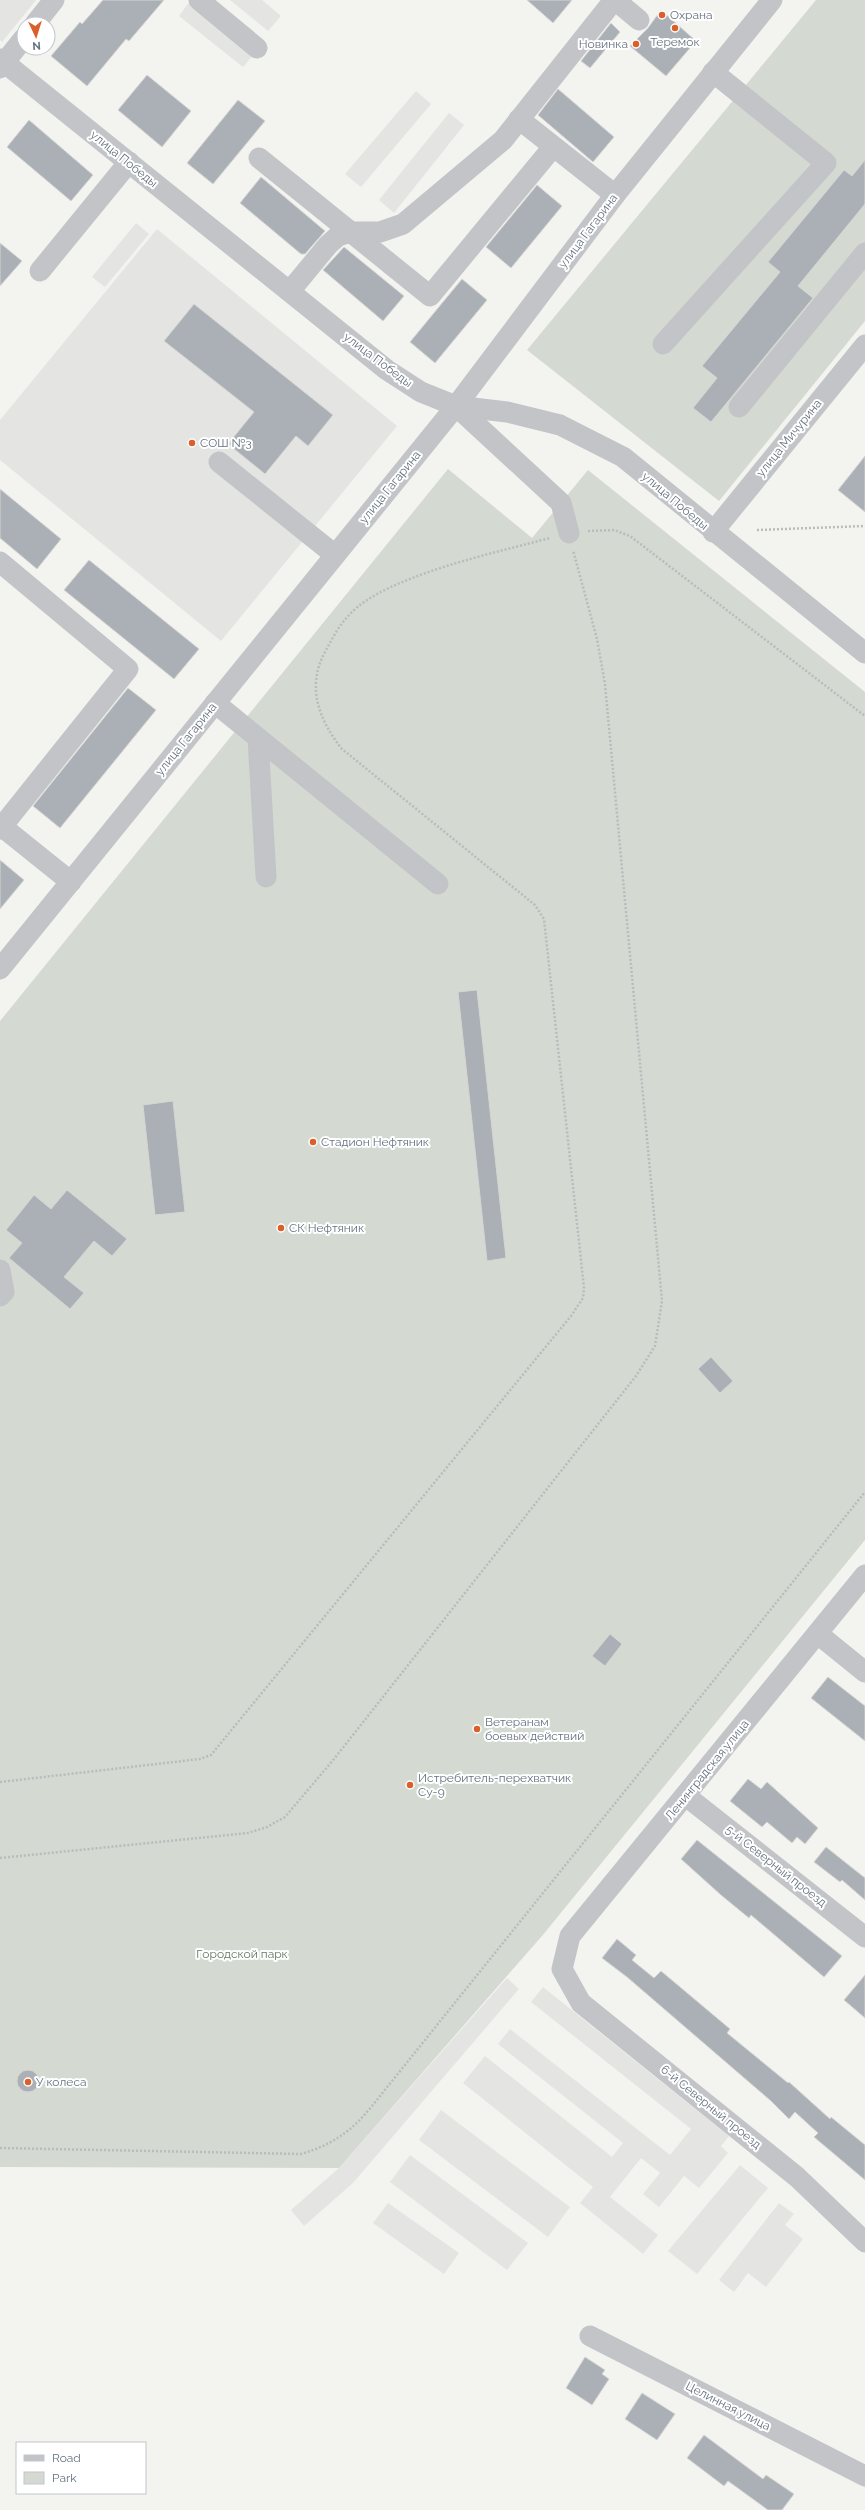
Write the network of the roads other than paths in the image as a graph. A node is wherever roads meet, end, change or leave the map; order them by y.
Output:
1 (54, 0) edge
2 (199, 0) edge
3 (614, 0) edge
4 (772, 0) edge
5 (41, 16) edge
6 (639, 20) dead end
7 (16, 47) edge
8 (257, 48) dead end
9 (1, 63) edge
10 (713, 72) junction
11 (519, 119) junction
12 (554, 147) junction
13 (259, 158) dead end
14 (129, 162) junction
15 (615, 195) junction
16 (351, 232) junction
17 (865, 253) edge
18 (40, 271) dead end
19 (290, 291) junction
20 (663, 344) dead end
21 (865, 345) edge
22 (456, 406) junction
23 (739, 407) dead end
24 (219, 462) dead end
25 (713, 532) junction
26 (569, 533) road end
27 (335, 555) junction
28 (0, 562) edge
29 (865, 653) edge
30 (215, 703) junction
31 (258, 738) junction
32 (1, 827) edge
33 (266, 877) dead end
34 (71, 882) junction
35 (438, 884) dead end
36 (0, 969) edge
37 (0, 1270) edge
38 (0, 1296) edge
39 (865, 1576) edge
40 (818, 1634) junction
41 (865, 1672) edge
42 (686, 1796) junction
43 (865, 1937) edge
44 (562, 1969) joint
45 (865, 2242) edge
46 (590, 2336) dead end
47 (865, 2476) edge

1 - 5 street
2 - 8 street
3 - 6 street
3 - 11 street
4 - 10 street, улица Гагарина
7 - 9 street
9 - 14 street, улица Победы
10 - 15 street, улица Гагарина
10 - 20 street
11 - 12 street
11 - 16 street
12 - 15 street
12 - 16 street
13 - 16 street
14 - 18 street
14 - 19 street, улица Победы
15 - 22 street, улица Гагарина
16 - 19 street
17 - 23 street
19 - 22 street, улица Победы
21 - 25 street, улица Мичурина
22 - 25 street, улица Победы
22 - 26 street
22 - 27 street, улица Гагарина
24 - 27 street
25 - 29 street, улица Победы
27 - 30 street, улица Гагарина
28 - 32 street
30 - 31 street
30 - 34 street, улица Гагарина
31 - 33 street
31 - 35 street
32 - 34 street
34 - 36 street, улица Гагарина
37 - 38 street
39 - 40 street, Ленинградская улица
40 - 41 street
40 - 42 street, Ленинградская улица
42 - 43 street, 5-й Северный проезд
42 - 44 street, Ленинградская улица
44 - 45 street, 6-й Северный проезд
46 - 47 street, Целинная улица

